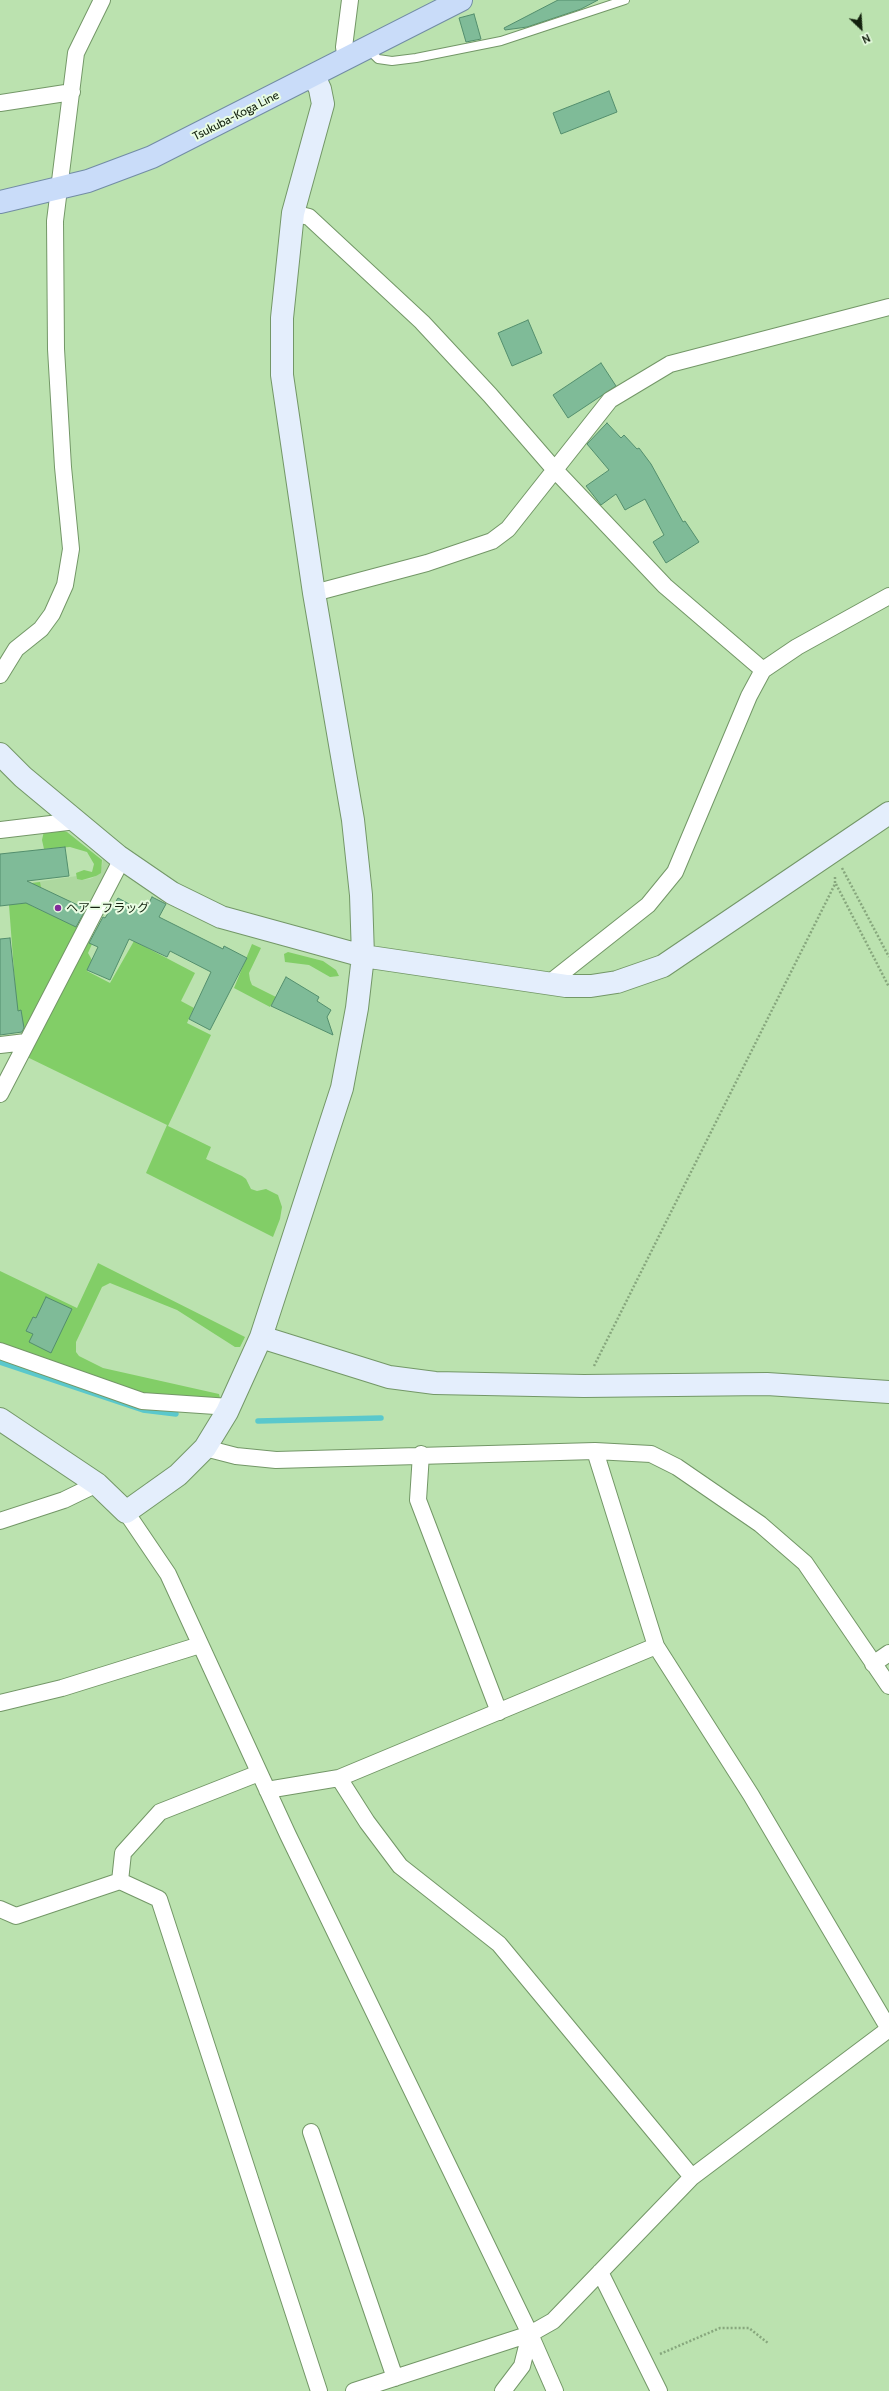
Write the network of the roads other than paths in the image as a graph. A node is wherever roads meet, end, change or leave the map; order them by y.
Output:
1 (102, 0) edge
2 (350, 0) edge
3 (461, 0) edge
4 (625, 0) edge
5 (368, 48) junction
6 (346, 59) junction
7 (314, 76) junction
8 (72, 92) junction
9 (0, 103) edge
10 (61, 189) junction
11 (0, 202) edge
12 (293, 213) junction
13 (889, 307) edge
14 (555, 470) junction
15 (314, 593) junction
16 (889, 596) edge
17 (763, 670) junction
18 (0, 675) edge
19 (0, 754) edge
20 (889, 813) edge
21 (76, 821) junction
22 (0, 830) edge
23 (122, 859) junction
24 (362, 956) junction
25 (548, 984) junction
26 (26, 1042) junction
27 (0, 1045) edge
28 (0, 1094) edge
29 (261, 1336) junction
30 (0, 1350) edge
31 (889, 1392) edge
32 (230, 1407) junction
33 (0, 1419) edge
34 (205, 1448) junction
35 (595, 1450) junction
36 (421, 1454) junction
37 (97, 1484) junction
38 (126, 1512) junction
39 (0, 1521) edge
40 (200, 1645) junction
41 (656, 1646) junction
42 (889, 1653) edge
43 (873, 1664) junction
44 (889, 1686) edge
45 (0, 1703) edge
46 (499, 1712) junction
47 (259, 1774) junction
48 (339, 1778) junction
49 (267, 1790) junction
50 (120, 1881) junction
51 (0, 1910) edge
52 (889, 2029) edge
53 (889, 2040) edge
54 (311, 2132) dead end
55 (692, 2177) junction
56 (600, 2272) junction
57 (530, 2334) junction
58 (396, 2378) junction
59 (372, 2388) edge
60 (319, 2391) edge
61 (503, 2391) edge
62 (555, 2391) edge
63 (660, 2391) edge

1 - 8 street
2 - 6 street
3 - 5 main road, Tsukuba-Koga Line
4 - 5 lane
5 - 6 main road, Tsukuba-Koga Line
6 - 7 main road, Tsukuba-Koga Line
7 - 10 main road, Tsukuba-Koga Line
7 - 12 street
8 - 9 street
8 - 10 street
10 - 11 main road, Tsukuba-Koga Line
10 - 18 street
12 - 14 street
12 - 15 street
13 - 14 street
14 - 15 street
14 - 17 street
15 - 24 street
16 - 17 street
17 - 25 street
19 - 21 street
20 - 25 street
21 - 22 street
21 - 23 street
23 - 24 street
23 - 26 street
24 - 25 street
24 - 29 street
26 - 27 street
26 - 28 street
29 - 31 street
29 - 32 street
30 - 32 street
32 - 34 street
33 - 37 street
34 - 36 street
34 - 38 street
35 - 36 street
35 - 41 street
35 - 43 street
36 - 46 street
37 - 38 street
37 - 39 street
38 - 40 street
40 - 45 street
40 - 47 street
41 - 46 street
41 - 52 street
42 - 43 street
43 - 44 street
46 - 48 street
47 - 49 street
47 - 50 street
48 - 49 street
48 - 55 street
49 - 57 street
50 - 51 street
50 - 60 street
52 - 53 lane
52 - 55 street
54 - 58 street
55 - 56 street
56 - 57 street
56 - 63 street
57 - 58 street
57 - 61 street
57 - 62 street
58 - 59 street

